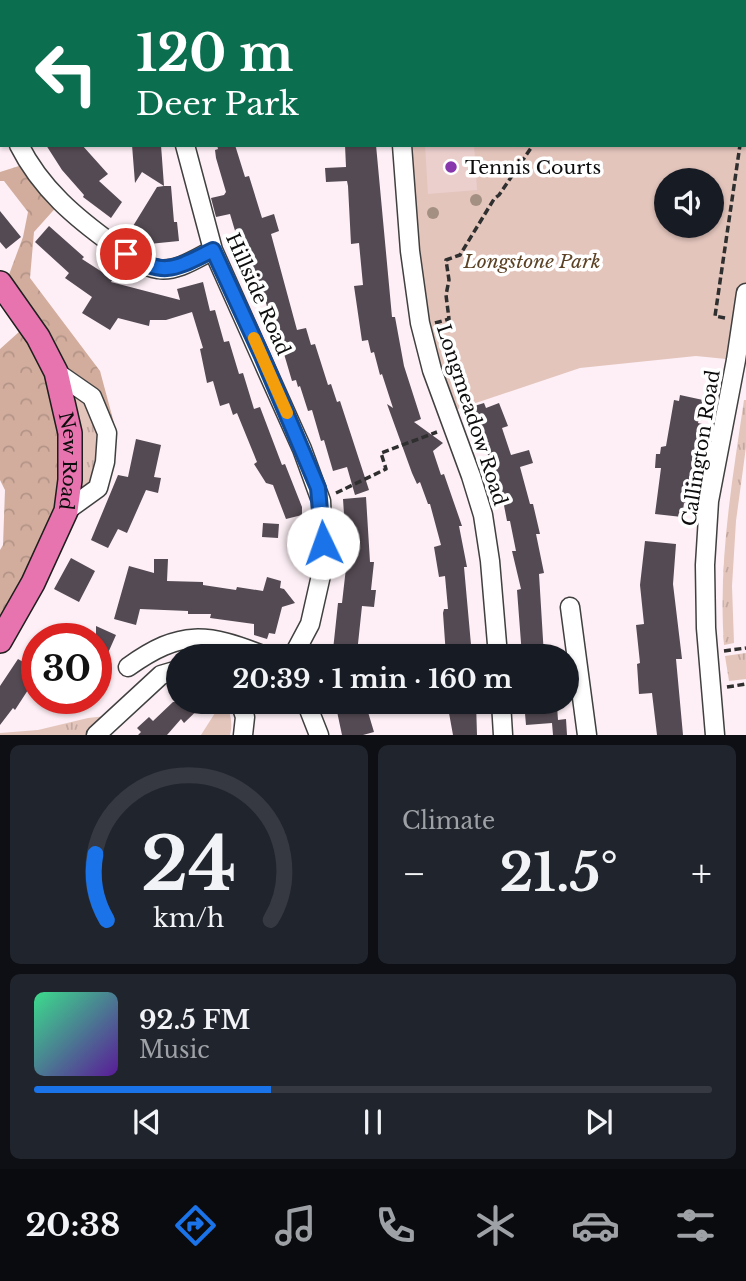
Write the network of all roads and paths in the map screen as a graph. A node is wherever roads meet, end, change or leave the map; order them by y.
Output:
1 (20, 147) edge
2 (186, 147) edge
3 (401, 147) edge
4 (532, 147) edge
5 (740, 147) edge
6 (213, 250) junction
7 (0, 283) edge
8 (746, 293) edge
9 (449, 319) dead end
10 (742, 320) junction
11 (57, 372) junction
12 (452, 426) junction
13 (337, 493) dead end
14 (66, 511) junction
15 (570, 607) dead end
16 (0, 641) edge
17 (169, 644) edge
18 (228, 644) edge
19 (299, 644) edge
20 (497, 644) edge
21 (166, 645) edge
22 (128, 667) dead end
23 (166, 673) edge
24 (244, 714) edge
25 (311, 714) edge
26 (502, 714) edge
27 (96, 735) edge
28 (243, 735) edge
29 (319, 735) edge
30 (503, 735) edge
31 (587, 735) edge
32 (715, 735) edge

1 - 6 street
2 - 6 street, Hillside Road
3 - 12 street, Longmeadow Road
4 - 9 path
5 - 10 path
6 - 19 street, Hillside Road
7 - 11 main road, New Road
8 - 10 street, Callington Road
10 - 32 street, Callington Road
11 - 14 main road, New Road
11 - 14 street
12 - 13 path
12 - 20 street, Longmeadow Road
14 - 16 main road, New Road
15 - 31 street
17 - 18 street
21 - 22 street
23 - 27 street
24 - 28 street
25 - 29 street
26 - 30 street

